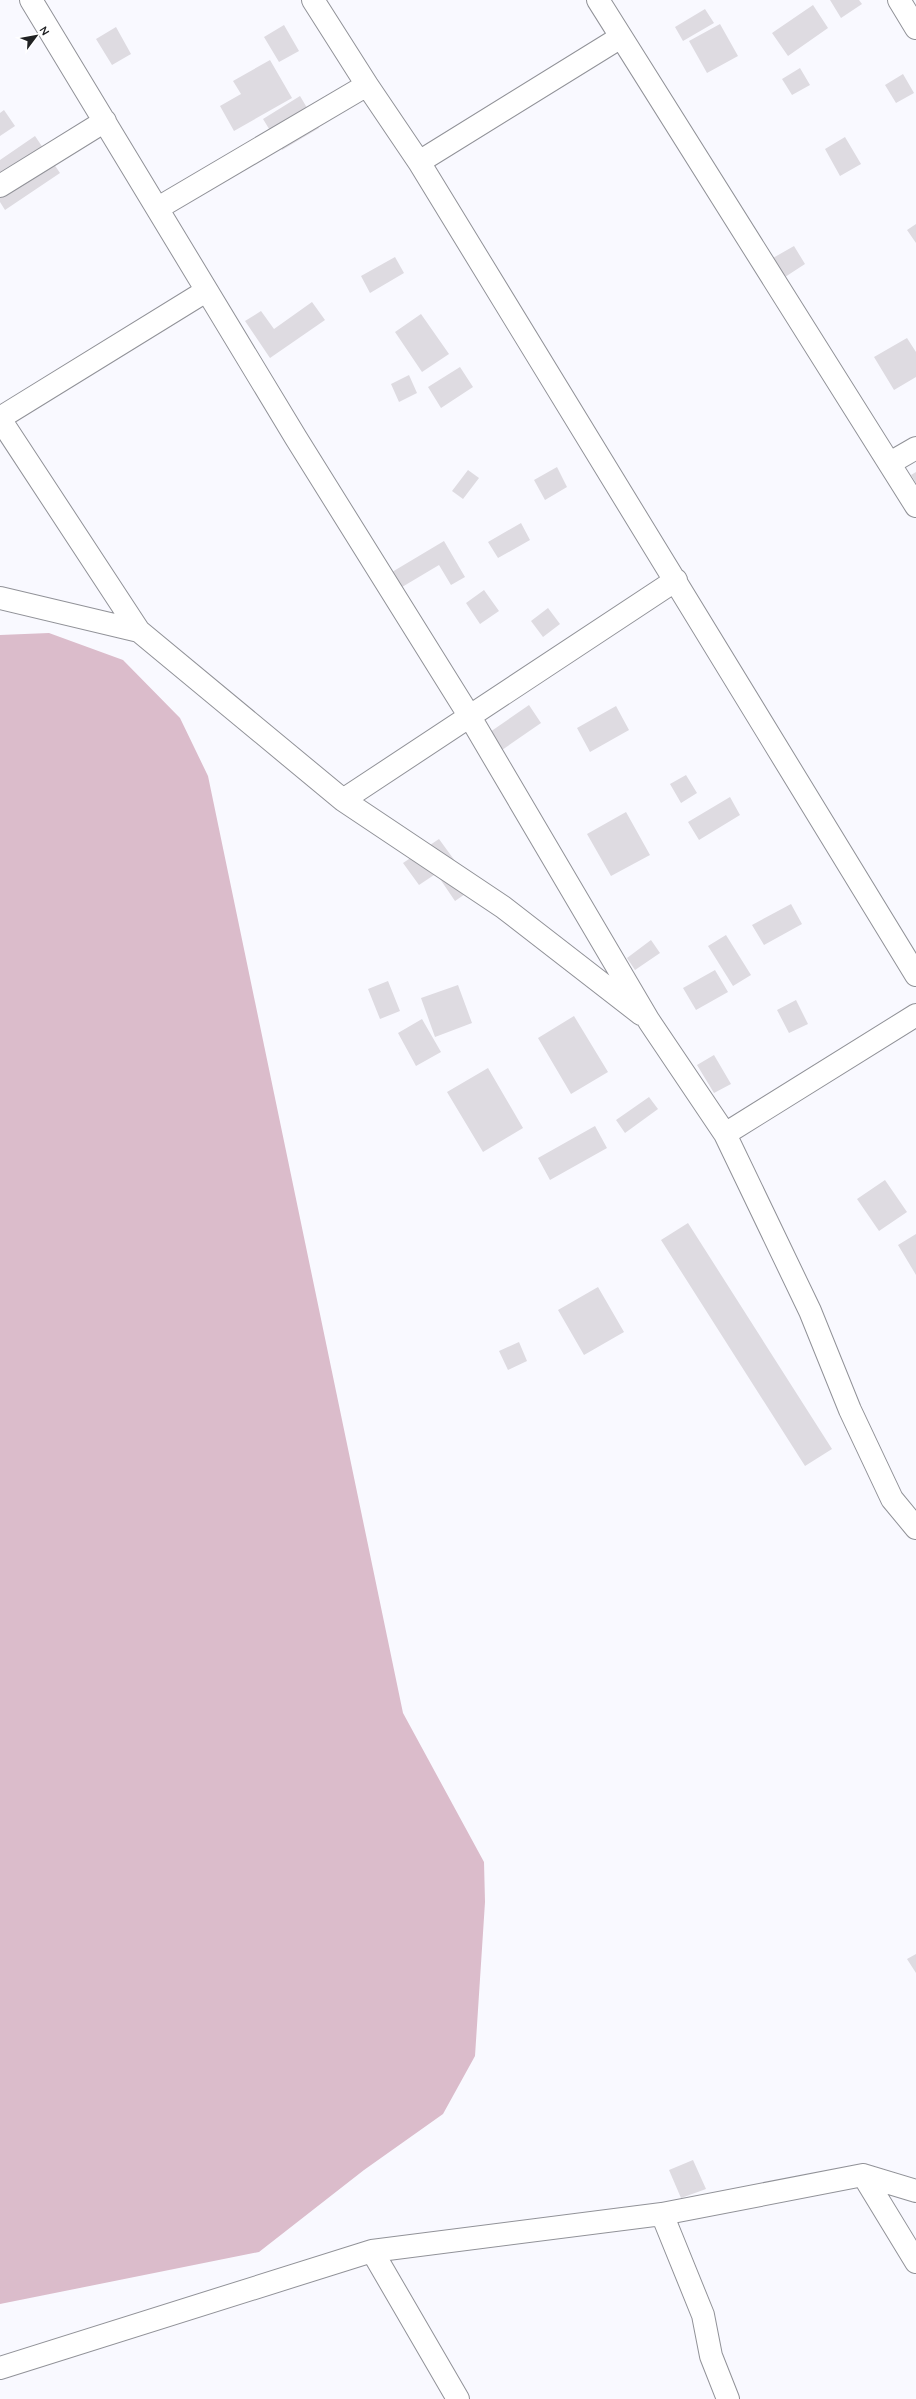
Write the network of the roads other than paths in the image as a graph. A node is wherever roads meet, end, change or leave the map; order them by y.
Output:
1 (31, 0) edge
2 (313, 0) edge
3 (598, 0) edge
4 (899, 0) edge
5 (916, 28) edge
6 (621, 37) junction
7 (367, 85) junction
8 (105, 121) junction
9 (419, 162) junction
10 (0, 186) edge
11 (158, 208) junction
12 (206, 291) junction
13 (0, 418) edge
14 (916, 448) edge
15 (890, 463) junction
16 (916, 506) edge
17 (676, 580) junction
18 (0, 598) edge
19 (139, 631) junction
20 (470, 717) junction
21 (343, 800) junction
22 (916, 975) edge
23 (916, 1015) edge
24 (650, 1021) junction
25 (725, 1134) junction
26 (916, 1528) edge
27 (863, 2175) junction
28 (916, 2191) edge
29 (662, 2214) junction
30 (372, 2251) junction
31 (916, 2262) edge
32 (0, 2368) edge
33 (458, 2399) edge
34 (728, 2399) edge

1 - 8 street
2 - 7 street
3 - 6 street
4 - 5 street
6 - 9 street
6 - 15 street
7 - 9 street
7 - 11 street
8 - 10 street
8 - 11 street
9 - 17 street
11 - 12 street
12 - 13 street
12 - 20 street
13 - 19 street
14 - 15 street
15 - 16 street
17 - 20 street
17 - 22 street
18 - 19 street
19 - 21 street
20 - 21 street
20 - 24 street
21 - 24 street
23 - 25 street
24 - 25 street
25 - 26 street
27 - 28 street
27 - 29 street
27 - 31 street
29 - 30 street
29 - 34 street
30 - 32 street
30 - 33 street

